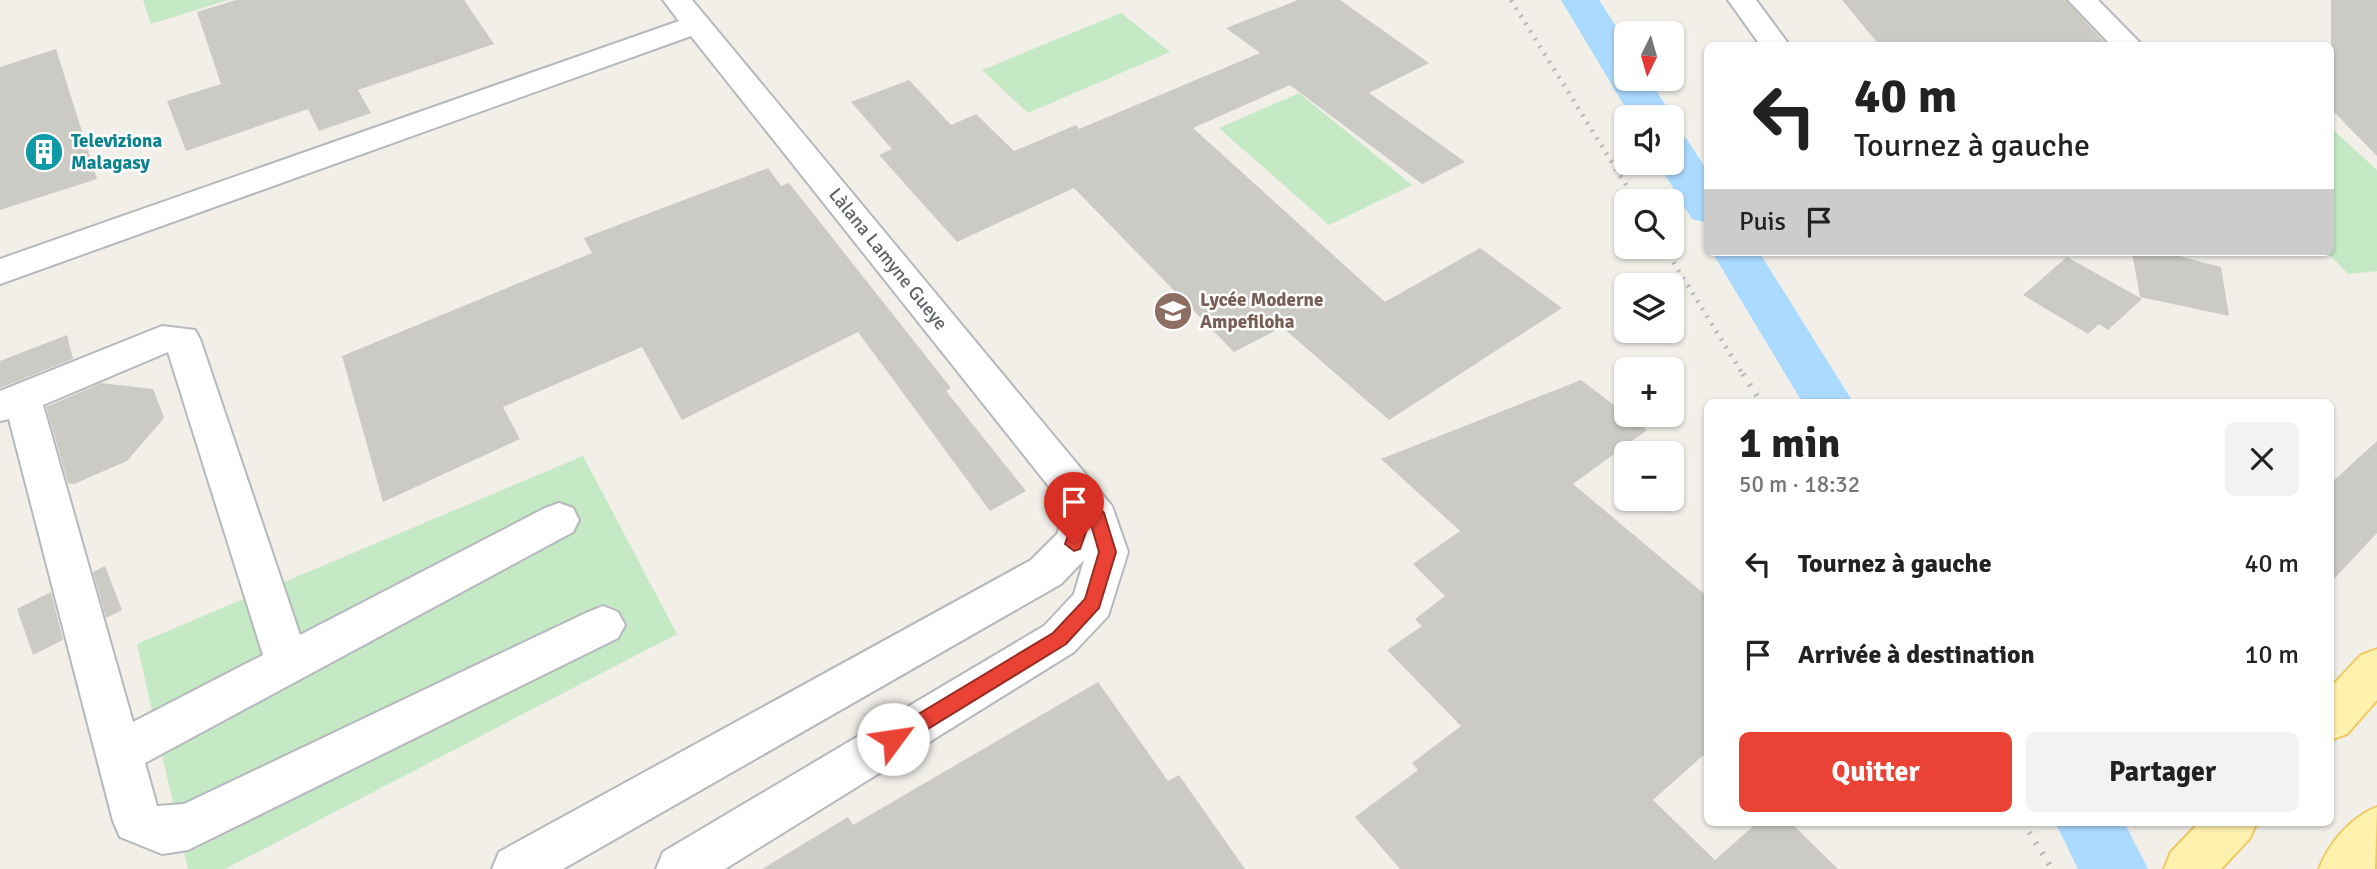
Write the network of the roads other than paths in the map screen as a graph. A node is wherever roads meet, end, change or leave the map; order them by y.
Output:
1 (1742, 0) edge
2 (2082, 0) edge
3 (687, 12) edge
4 (1773, 42) edge
5 (2125, 42) edge
6 (0, 272) edge
7 (11, 402) edge
8 (1093, 511) junction
9 (559, 520) dead end
10 (603, 625) dead end
11 (288, 664) junction
12 (2377, 669) edge
13 (2334, 716) edge
14 (119, 753) junction
15 (2229, 826) edge
16 (2377, 830) edge
17 (516, 869) edge
18 (680, 869) edge
19 (2188, 869) edge
20 (2343, 869) edge

1 - 4 street
2 - 5 street
3 - 6 street
3 - 8 street, Làlana Lamyne Gueye
7 - 11 street
7 - 14 street
8 - 17 street
8 - 18 street
9 - 11 street
10 - 14 street
11 - 14 street
12 - 13 main road
15 - 19 main road
16 - 20 main road

